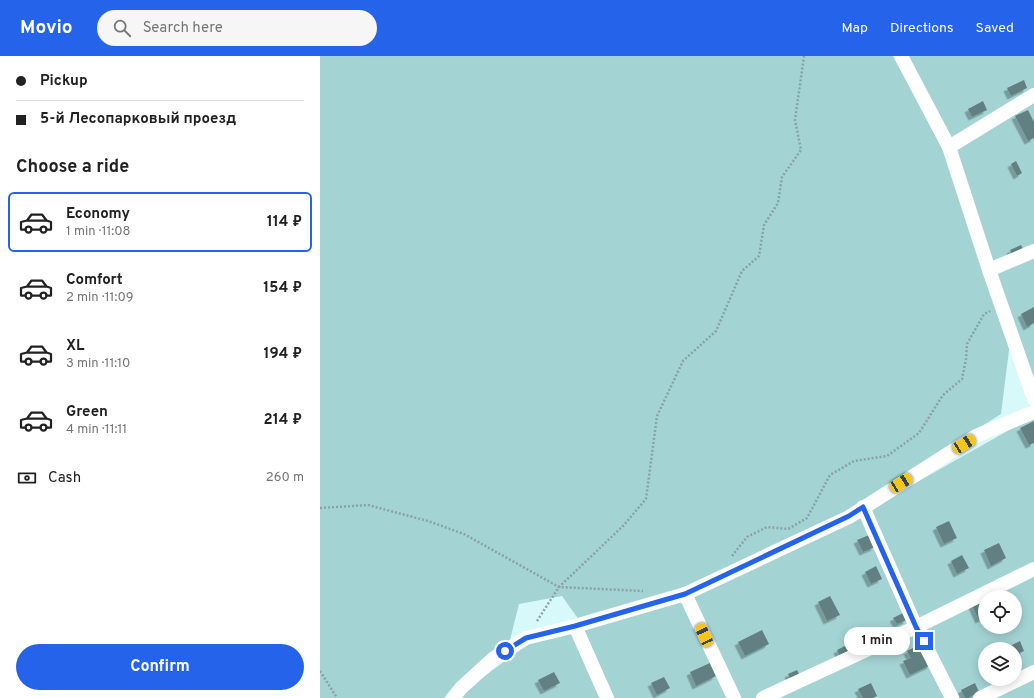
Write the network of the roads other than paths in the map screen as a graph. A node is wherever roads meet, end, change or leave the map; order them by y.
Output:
1 (901, 56) edge
2 (1034, 95) edge
3 (949, 147) junction
4 (1034, 251) edge
5 (989, 270) junction
6 (1034, 399) edge
7 (1034, 412) edge
8 (863, 507) junction
9 (1034, 569) edge
10 (685, 594) junction
11 (575, 626) junction
12 (916, 627) junction
13 (1034, 672) edge
14 (453, 698) edge
15 (608, 698) edge
16 (734, 698) edge
17 (763, 698) edge
18 (952, 698) edge
19 (980, 698) edge

1 - 3 street
2 - 3 street
3 - 5 street
4 - 5 street
5 - 6 street
7 - 8 street
8 - 10 street
8 - 12 street
9 - 12 street
10 - 11 street
10 - 16 street
11 - 14 street
11 - 15 street
12 - 17 street
12 - 18 street
13 - 19 street

